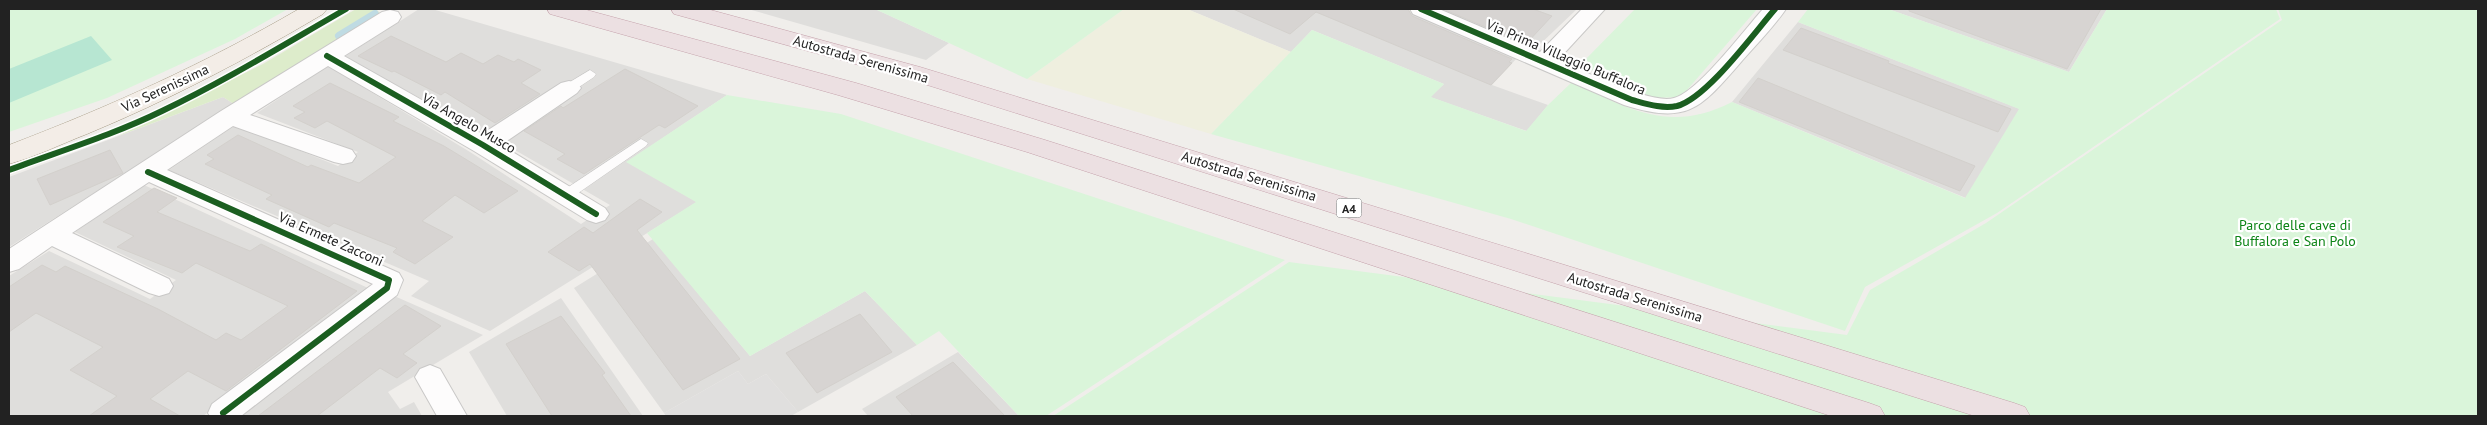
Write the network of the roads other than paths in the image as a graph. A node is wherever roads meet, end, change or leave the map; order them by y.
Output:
1 (315, 9) edge
2 (558, 9) edge
3 (682, 9) edge
4 (1422, 9) edge
5 (1594, 9) edge
6 (1775, 9) edge
7 (390, 17) dead end
8 (326, 56) junction
9 (1543, 62) junction
10 (590, 74) dead end
11 (569, 88) joint
12 (230, 117) junction
13 (641, 143) dead end
14 (483, 145) junction
15 (9, 155) edge
16 (343, 156) dead end
17 (148, 172) junction
18 (566, 195) junction
19 (598, 220) dead end
20 (50, 234) junction
21 (9, 262) edge
22 (159, 286) dead end
23 (430, 377) dead end
24 (223, 413) dead end
25 (452, 416) edge
26 (1869, 416) edge
27 (2014, 416) edge

1 - 15 main road, Via Serenissima
2 - 26 highway
3 - 27 highway, Autostrada Serenissima / A4
4 - 9 street, Via Prima Villaggio Buffalora
5 - 9 street
6 - 9 street, Via Prima Villaggio Buffalora
7 - 8 street
8 - 12 street
8 - 14 street, Via Angelo Musco
10 - 11 lane
11 - 14 street, Via Angelo Musco
12 - 16 street
12 - 17 street
13 - 18 lane
14 - 18 street, Via Angelo Musco
17 - 20 street
17 - 24 street, Via Ermete Zacconi
18 - 19 street, Via Angelo Musco
20 - 21 street
20 - 22 street
23 - 25 street

